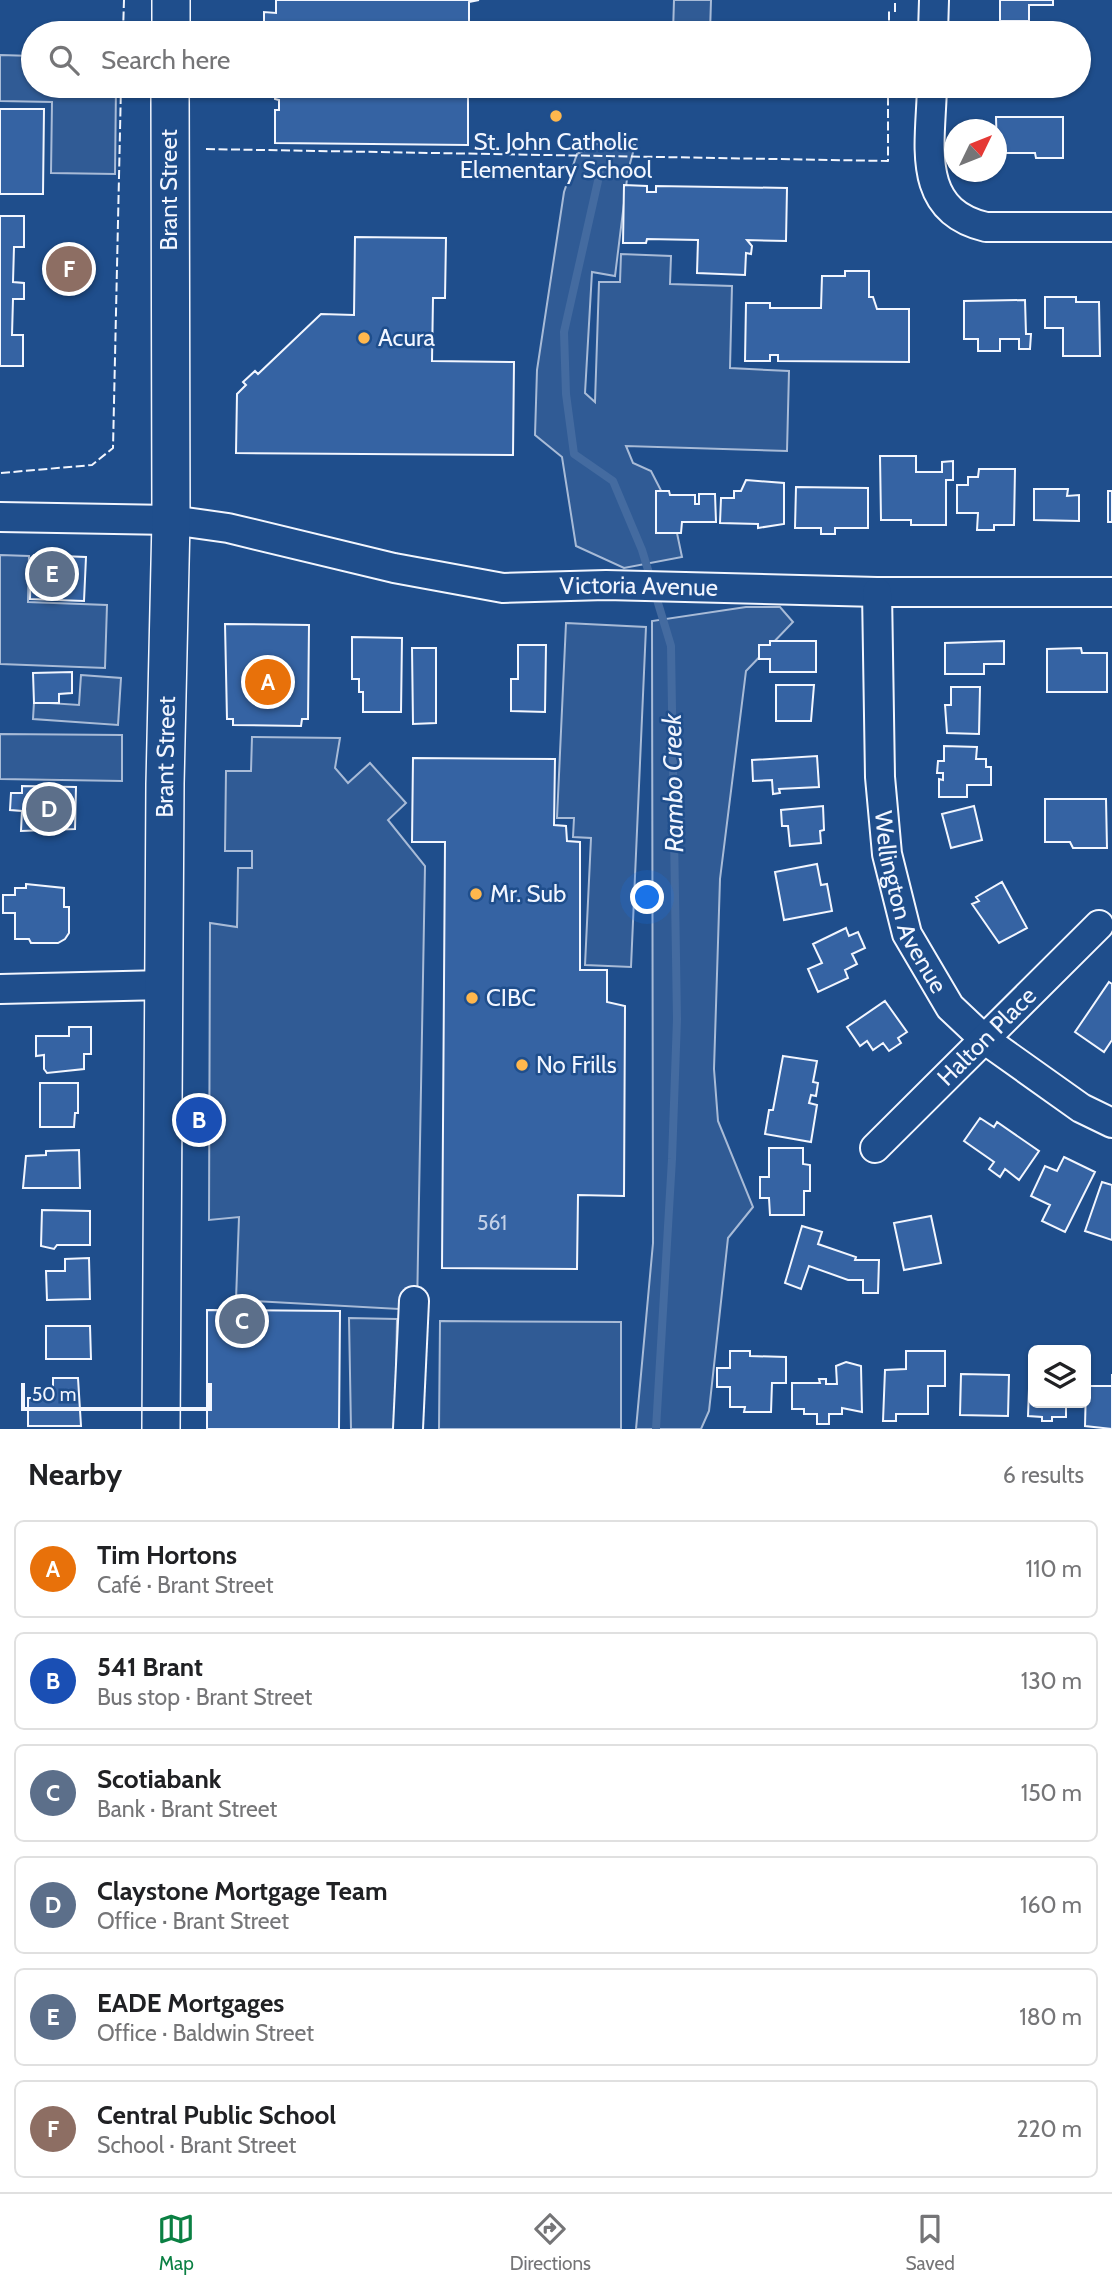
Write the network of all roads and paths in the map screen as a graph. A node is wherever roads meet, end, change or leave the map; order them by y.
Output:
1 (171, 0) edge
2 (934, 0) edge
3 (171, 21) edge
4 (933, 21) edge
5 (170, 98) edge
6 (932, 98) edge
7 (1112, 227) edge
8 (0, 517) edge
9 (171, 520) junction
10 (877, 592) junction
11 (1112, 592) edge
12 (1099, 925) dead end
13 (164, 985) junction
14 (0, 989) edge
15 (984, 1040) junction
16 (1112, 1122) edge
17 (874, 1149) dead end
18 (414, 1301) dead end
19 (161, 1429) edge
20 (408, 1429) edge

1 - 3 main road
2 - 4 street
5 - 9 main road, Brant Street
6 - 7 street
8 - 9 street, Victoria Avenue
9 - 10 street, Victoria Avenue
9 - 13 main road, Brant Street
10 - 11 street, Victoria Avenue
10 - 15 street, Wellington Avenue
12 - 15 street, Halton Place
13 - 14 street
13 - 19 main road, Brant Street
15 - 16 street, Wellington Avenue
15 - 17 street, Halton Place
18 - 20 street

